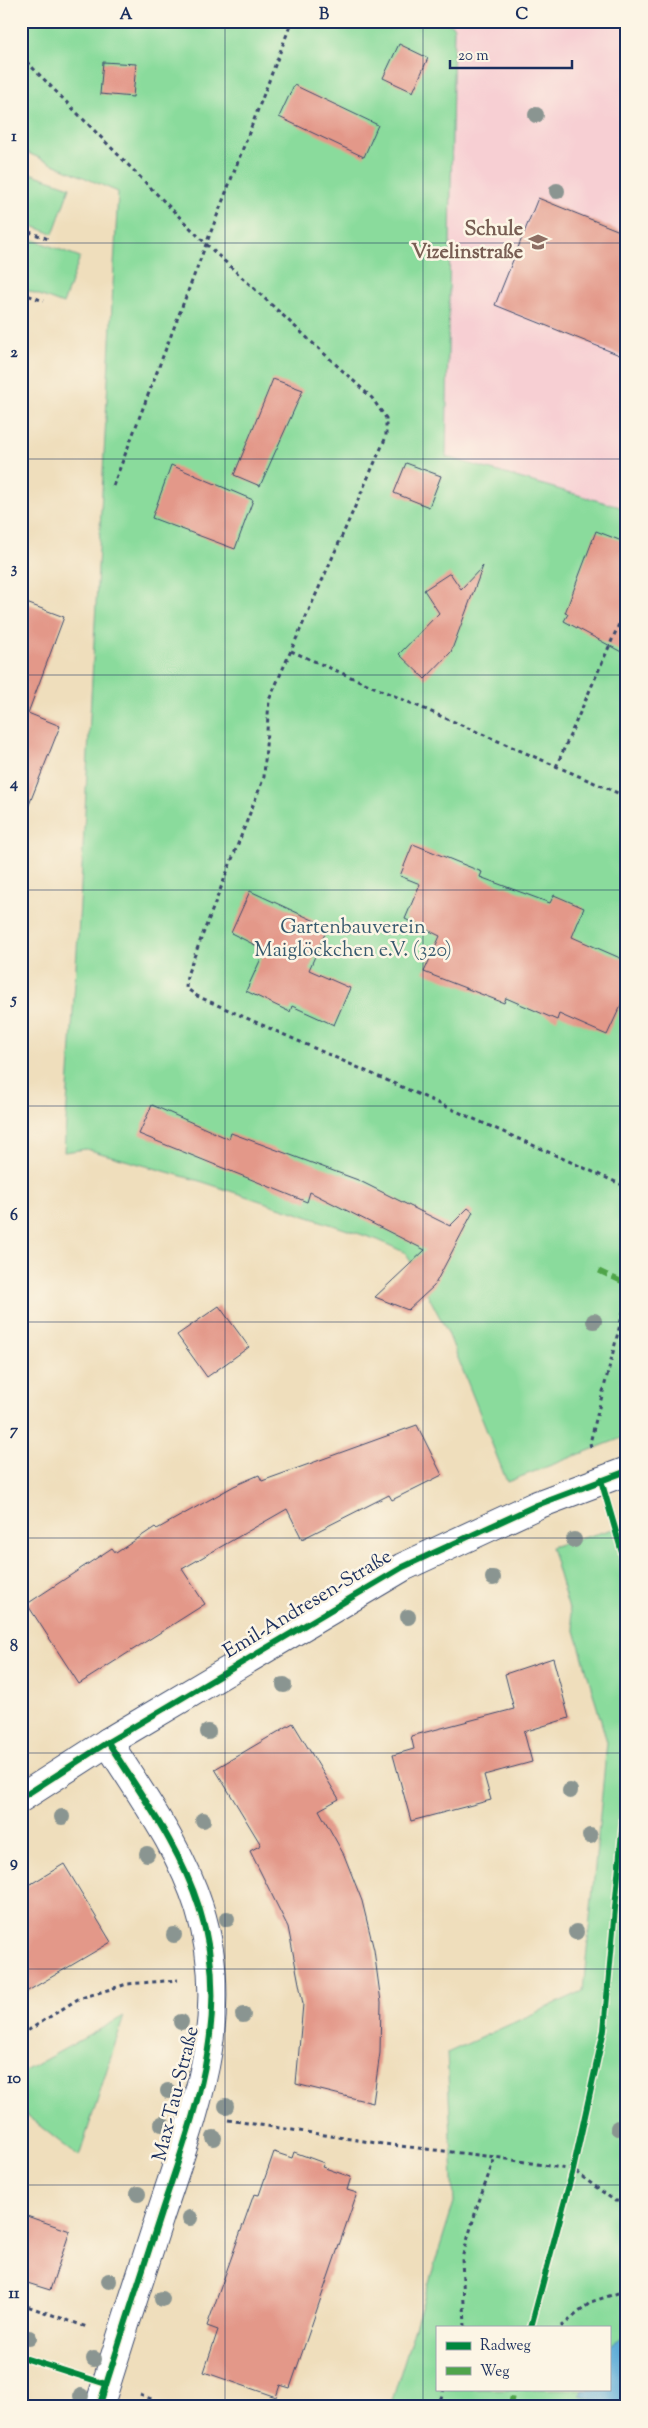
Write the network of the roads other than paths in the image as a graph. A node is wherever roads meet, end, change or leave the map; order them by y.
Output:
1 (627, 1472) edge
2 (108, 1742) junction
3 (21, 1798) edge
4 (102, 2396) edge

1 - 2 street, Emil-Andresen-Straße
2 - 3 street, Emil-Andresen-Straße
2 - 4 street, Max-Tau-Straße

